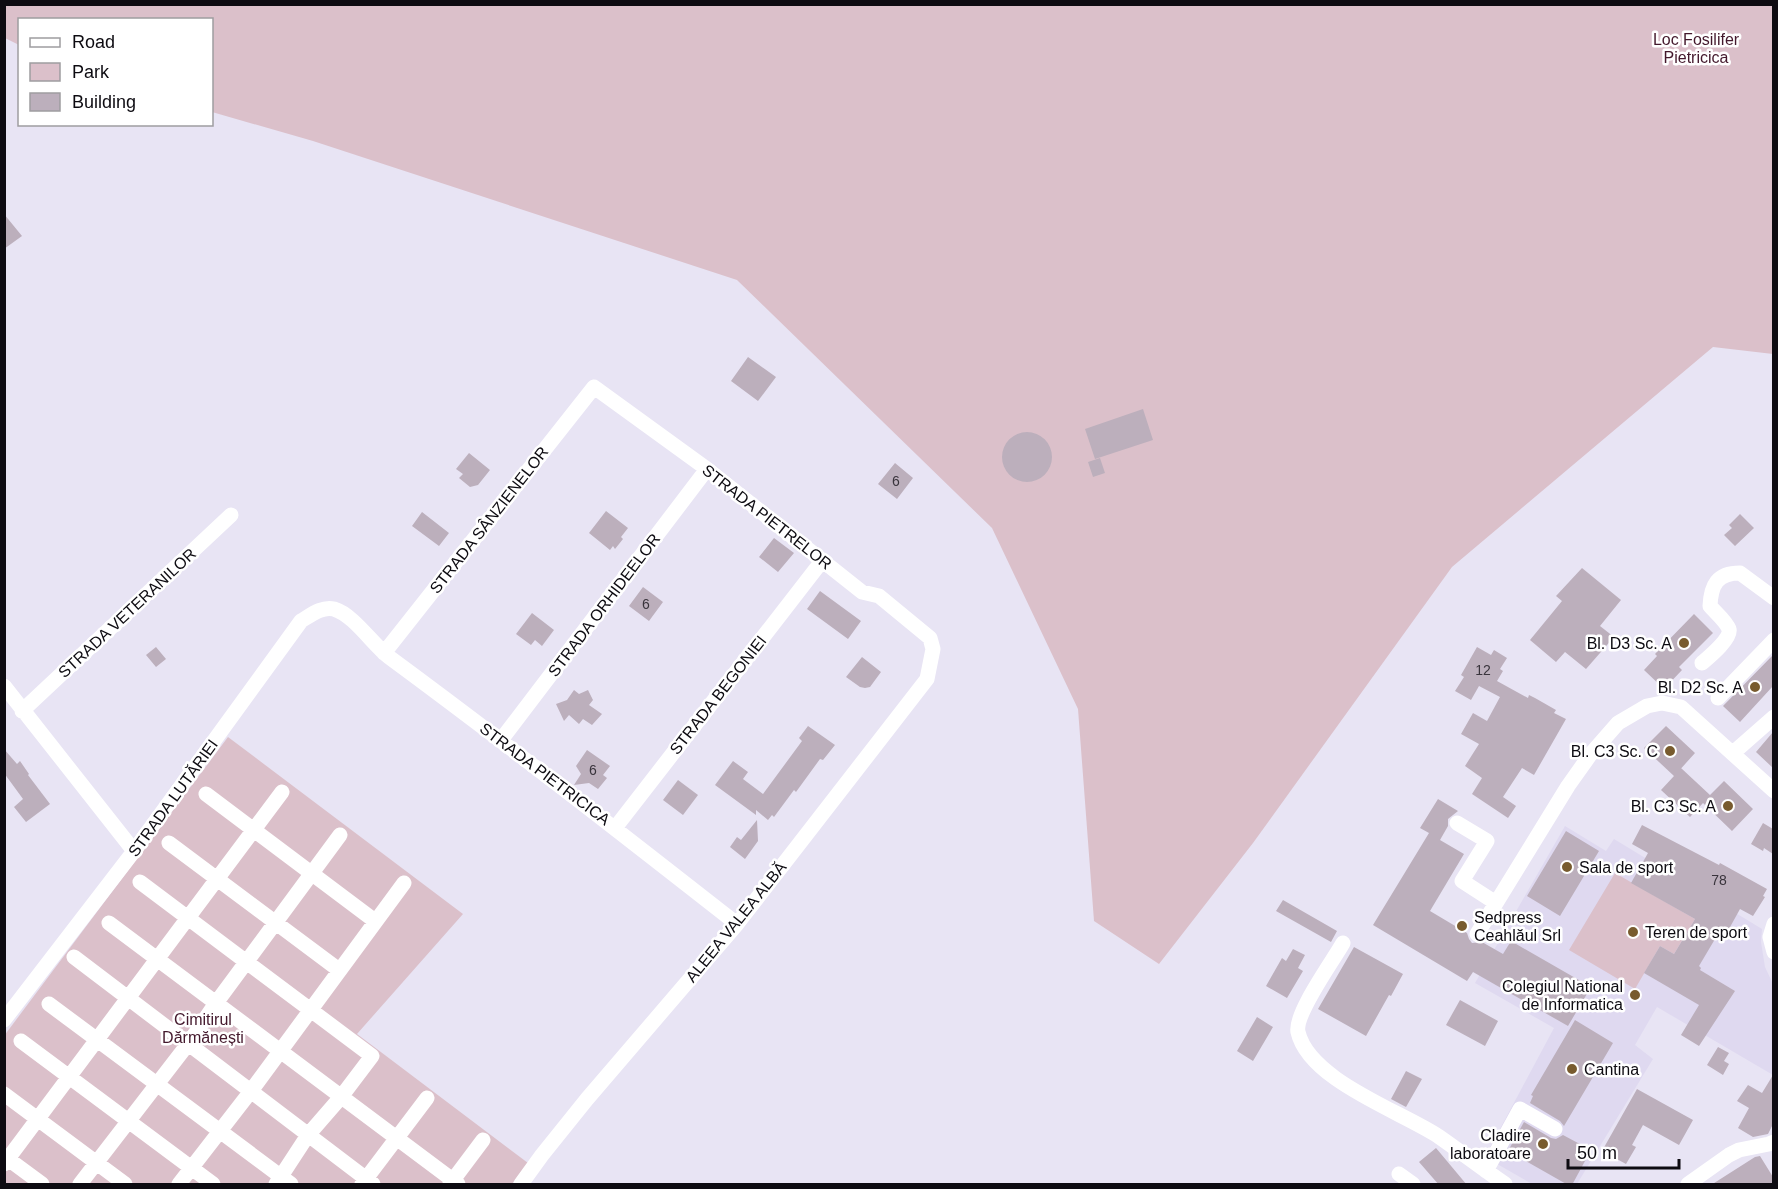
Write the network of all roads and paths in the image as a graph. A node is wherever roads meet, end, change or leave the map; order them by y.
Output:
1 (594, 387) joint
2 (707, 469) junction
3 (231, 515) dead end
4 (822, 561) junction
5 (1773, 598) edge
6 (354, 623) joint
7 (1773, 640) edge
8 (933, 649) joint
9 (384, 653) junction
10 (1702, 663) dead end
11 (4, 686) edge
12 (1718, 698) dead end
13 (22, 711) junction
14 (1773, 717) edge
15 (501, 740) junction
16 (1733, 753) junction
17 (1773, 791) edge
18 (282, 792) dead end
19 (206, 794) dead end
20 (1457, 823) dead end
21 (615, 828) junction
22 (254, 830) junction
23 (340, 836) dead end
24 (169, 843) dead end
25 (134, 851) junction
26 (312, 874) junction
27 (217, 879) junction
28 (140, 882) dead end
29 (404, 882) dead end
30 (1496, 903) junction
31 (188, 918) junction
32 (375, 921) junction
33 (109, 923) dead end
34 (276, 923) junction
35 (737, 924) junction
36 (1773, 924) edge
37 (1477, 934) dead end
38 (1343, 943) dead end
39 (1773, 952) edge
40 (74, 957) dead end
41 (157, 959) junction
42 (247, 962) junction
43 (339, 970) junction
44 (128, 998) junction
45 (216, 1003) junction
46 (49, 1004) dead end
47 (309, 1009) junction
48 (4, 1020) edge
49 (98, 1040) junction
50 (21, 1041) dead end
51 (188, 1044) junction
52 (279, 1050) junction
53 (69, 1077) junction
54 (156, 1084) junction
55 (251, 1091) junction
56 (4, 1094) edge
57 (341, 1097) junction
58 (427, 1098) dead end
59 (38, 1119) junction
60 (128, 1121) junction
61 (1555, 1129) dead end
62 (219, 1131) junction
63 (309, 1135) junction
64 (397, 1139) junction
65 (483, 1140) dead end
66 (1773, 1142) edge
67 (6, 1160) edge
68 (96, 1163) junction
69 (191, 1168) junction
70 (1486, 1171) junction
71 (1399, 1174) dead end
72 (283, 1182) edge
73 (367, 1183) edge
74 (454, 1183) edge
75 (1501, 1183) edge
76 (42, 1185) edge
77 (80, 1185) edge
78 (126, 1185) edge
79 (179, 1185) edge
80 (213, 1185) edge
81 (521, 1185) edge
82 (1413, 1185) edge
83 (1688, 1185) edge

1 - 2 street, STRADA PIETRELOR
1 - 9 street, STRADA SÂNZIENELOR
2 - 4 street, STRADA PIETRELOR
2 - 15 street, STRADA ORHIDEELOR
3 - 13 street, STRADA VETERANILOR
4 - 8 street, STRADA PIETRELOR
4 - 21 street, STRADA BEGONIEI
5 - 10 street
6 - 9 street, STRADA PIETRICICA
6 - 25 street, STRADA LUTĂRIEI
7 - 12 street
8 - 35 street, ALEEA VALEA ALBĂ
9 - 15 street, STRADA PIETRICICA
11 - 13 street
13 - 25 street
14 - 16 street
15 - 21 street, STRADA PIETRICICA
16 - 17 street
16 - 30 street
18 - 22 street
19 - 22 street
20 - 30 street
21 - 35 street, STRADA PIETRICICA
22 - 26 street
22 - 27 street
23 - 26 street
24 - 27 street
25 - 48 street, STRADA LUTĂRIEI
26 - 32 street
26 - 34 street
27 - 31 street
27 - 34 street
28 - 31 street
29 - 32 street
30 - 37 street
31 - 41 street
31 - 42 street
32 - 43 street
33 - 41 street
34 - 42 street
34 - 43 street
35 - 81 street, ALEEA VALEA ALBĂ
36 - 39 street
38 - 70 street
40 - 44 street
41 - 44 street
41 - 45 street
42 - 45 street
42 - 47 street
43 - 47 street
44 - 49 street
44 - 51 street
45 - 51 street
45 - 52 street
46 - 49 street
47 - 52 street
47 - 57 street
49 - 53 street
49 - 54 street
50 - 53 street
51 - 54 street
51 - 55 street
52 - 55 street
52 - 57 street
53 - 59 street
53 - 60 street
54 - 60 street
54 - 62 street
55 - 62 street
55 - 63 street
56 - 59 street
57 - 63 street
57 - 64 street
58 - 64 street
59 - 67 street
59 - 68 street
60 - 68 street
60 - 69 street
61 - 70 street
62 - 69 street
62 - 72 street
63 - 72 street
63 - 73 street
64 - 73 street
64 - 74 street
65 - 74 street
66 - 83 street
67 - 76 street
68 - 77 street
68 - 78 street
69 - 79 street
69 - 80 street
70 - 75 street
71 - 82 street

